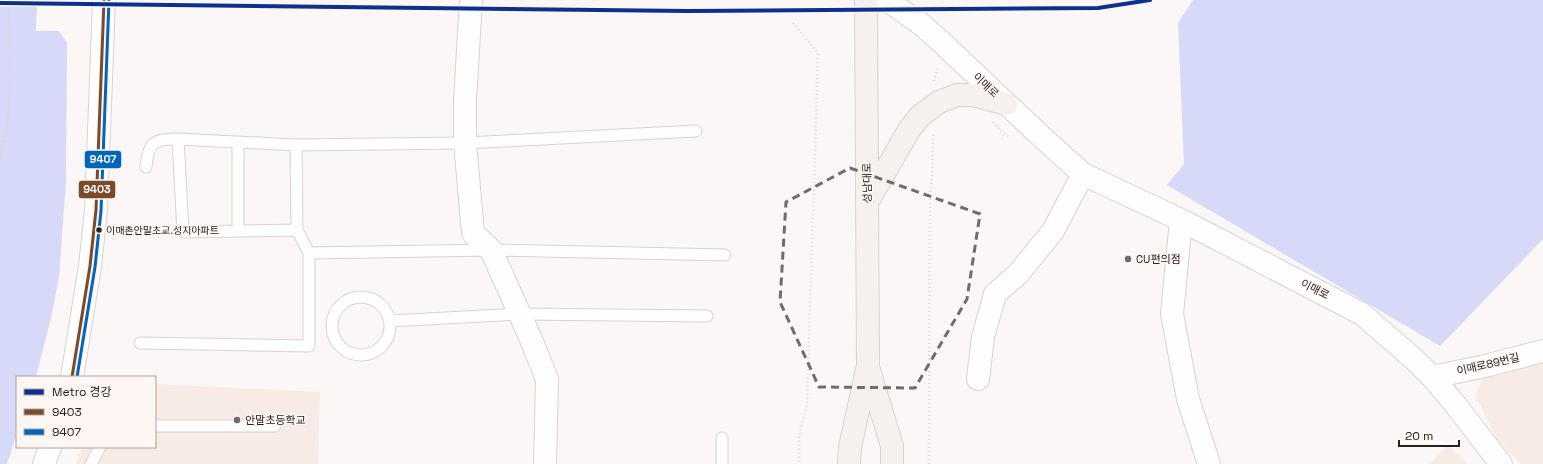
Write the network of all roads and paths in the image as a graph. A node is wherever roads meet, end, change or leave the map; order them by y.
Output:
1 (8, 0) edge
2 (104, 0) edge
3 (471, 0) edge
4 (866, 0) edge
5 (887, 0) edge
6 (793, 23) dead end
7 (1006, 104) junction
8 (935, 129) dead end
9 (696, 131) dead end
10 (178, 139) junction
11 (238, 142) junction
12 (465, 143) junction
13 (296, 145) junction
14 (0, 157) edge
15 (146, 167) dead end
16 (1083, 174) junction
17 (867, 202) junction
18 (1181, 220) junction
19 (298, 230) junction
20 (238, 231) junction
21 (491, 250) junction
22 (309, 253) junction
23 (725, 255) dead end
24 (519, 314) junction
25 (707, 316) dead end
26 (390, 321) junction
27 (140, 343) dead end
28 (1542, 347) edge
29 (868, 365) junction
30 (72, 376) edge
31 (1432, 377) junction
32 (978, 379) dead end
33 (156, 426) edge
34 (275, 426) dead end
35 (722, 438) dead end
36 (50, 448) edge
37 (99, 448) edge
38 (44, 464) edge
39 (91, 464) edge
40 (545, 464) edge
41 (722, 464) edge
42 (799, 464) edge
43 (849, 464) edge
44 (892, 464) edge
45 (929, 464) edge
46 (1209, 464) edge
47 (1501, 464) edge

1 - 14 path
2 - 30 street
3 - 12 street
4 - 17 main road, 성남대로
5 - 7 street, 이매로
6 - 42 path
7 - 16 street, 이매로
7 - 17 main road
8 - 45 path
9 - 12 lane
10 - 11 lane
10 - 15 lane
10 - 20 lane
11 - 13 lane
11 - 20 lane
12 - 13 lane
12 - 21 street
13 - 19 lane
16 - 18 street, 이매로
16 - 32 street
17 - 29 main road, 성남대로
18 - 31 street, 이매로
18 - 46 street
19 - 20 lane
19 - 22 lane
21 - 22 lane
21 - 23 lane
21 - 24 street
22 - 27 lane
24 - 25 lane
24 - 26 lane
24 - 40 street
26 - 26 lane
28 - 31 street, 이매로89번길
29 - 43 main road, 성남대로
29 - 44 main road, 성남대로
31 - 47 street, 이매로
33 - 34 lane
35 - 41 lane
36 - 38 street
37 - 39 lane

